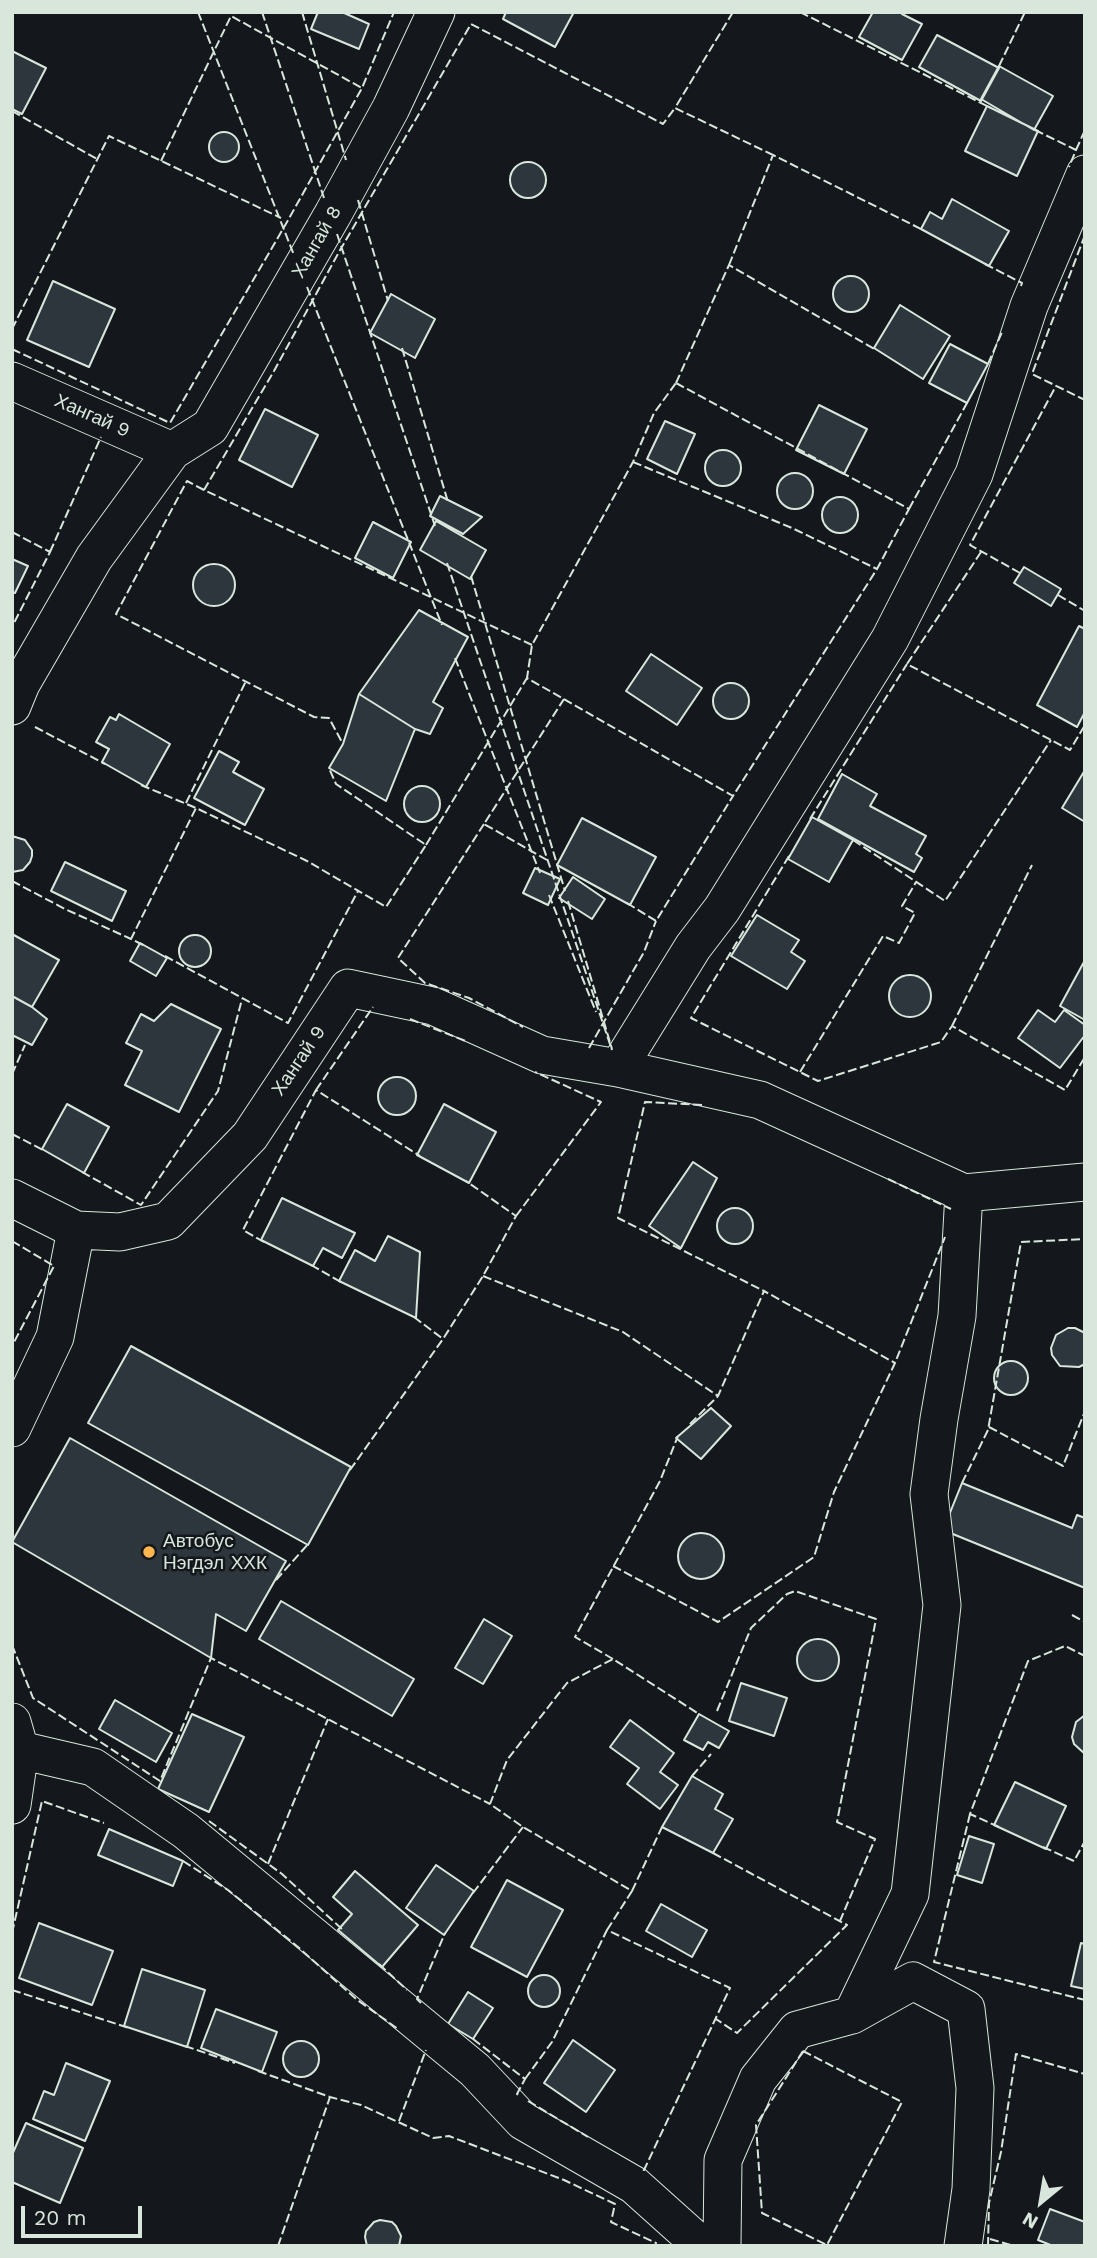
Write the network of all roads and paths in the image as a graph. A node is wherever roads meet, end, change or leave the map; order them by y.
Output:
1 (436, 12) edge
2 (1085, 174) edge
3 (12, 381) edge
4 (172, 452) junction
5 (12, 706) edge
6 (618, 1068) junction
7 (1085, 1182) edge
8 (964, 1193) junction
9 (12, 1198) edge
10 (76, 1230) junction
11 (12, 1428) edge
12 (16, 1736) edge
13 (12, 1805) edge
14 (852, 2015) junction
15 (702, 2246) edge
16 (722, 2246) edge
17 (963, 2246) edge

1 - 4 street, Хангай 8
2 - 6 street
3 - 4 street, Хангай 9
4 - 5 street
6 - 8 street
6 - 10 street, Хангай 9
7 - 8 street
8 - 14 street
9 - 10 street, Хангай 9
10 - 11 street
12 - 13 street
12 - 15 street
14 - 16 street
14 - 17 street

